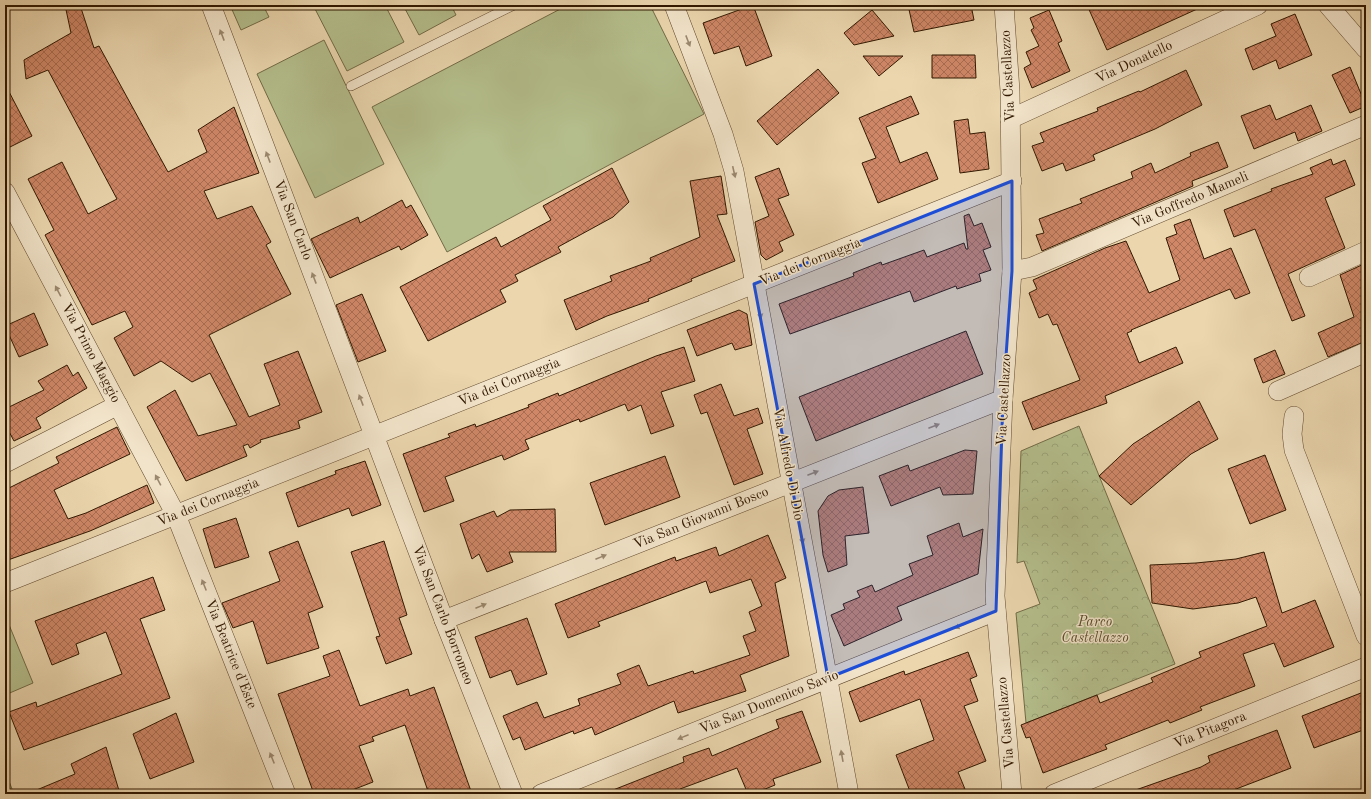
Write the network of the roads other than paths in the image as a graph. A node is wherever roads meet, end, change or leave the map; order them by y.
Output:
1 (211, 5) edge
2 (514, 5) edge
3 (674, 5) edge
4 (1004, 5) edge
5 (1258, 5) edge
6 (1328, 5) edge
7 (1366, 49) edge
8 (351, 86) dead end
9 (1010, 119) junction
10 (1366, 125) edge
11 (1012, 181) junction
12 (5, 192) edge
13 (1366, 251) edge
14 (1012, 271) junction
15 (1309, 277) dead end
16 (754, 284) junction
17 (1366, 352) edge
18 (1278, 390) dead end
19 (1003, 399) junction
20 (118, 405) junction
21 (1294, 416) dead end
22 (375, 436) junction
23 (5, 463) edge
24 (791, 482) junction
25 (176, 515) junction
26 (5, 582) edge
27 (996, 611) junction
28 (444, 620) junction
29 (1366, 636) edge
30 (1366, 667) edge
31 (828, 678) junction
32 (286, 794) edge
33 (513, 794) edge
34 (541, 794) edge
35 (849, 794) edge
36 (1012, 794) edge
37 (1054, 794) edge

22 -> 1 street, Via San Carlo
2 - 8 lane
3 -> 16 street, Via Alfredo Di Dio
4 - 9 street, Via Castellazzo
5 - 9 street, Via Donatello
6 - 7 street
9 - 11 street, Via Castellazzo
10 - 14 street, Via Goffredo Mameli
11 - 14 street, Via Castellazzo
11 - 16 street, Via dei Cornaggia
20 -> 12 street, Via Primo Maggio
13 - 15 street
14 - 19 street, Via Castellazzo
16 - 22 street, Via dei Cornaggia
16 -> 24 street, Via Alfredo Di Dio
17 - 18 street
24 -> 19 street, Via San Giovanni Bosco
19 - 27 street, Via Castellazzo
20 - 23 street
25 -> 20 street, Via Primo Maggio
21 - 29 street
22 - 25 street, Via dei Cornaggia
22 - 28 street, Via San Carlo Borromeo
28 -> 24 street, Via San Giovanni Bosco
24 -> 31 street, Via Alfredo Di Dio
25 - 26 street, Via dei Cornaggia
32 -> 25 street, Via Beatrice d'Este
27 -> 31 street, Via San Domenico Savio
27 - 36 street, Via Castellazzo
28 - 33 street, Via San Carlo Borromeo
30 - 37 street, Via Pitagora
31 -> 34 street, Via San Domenico Savio
35 -> 31 street, Via Alfredo Di Dio

